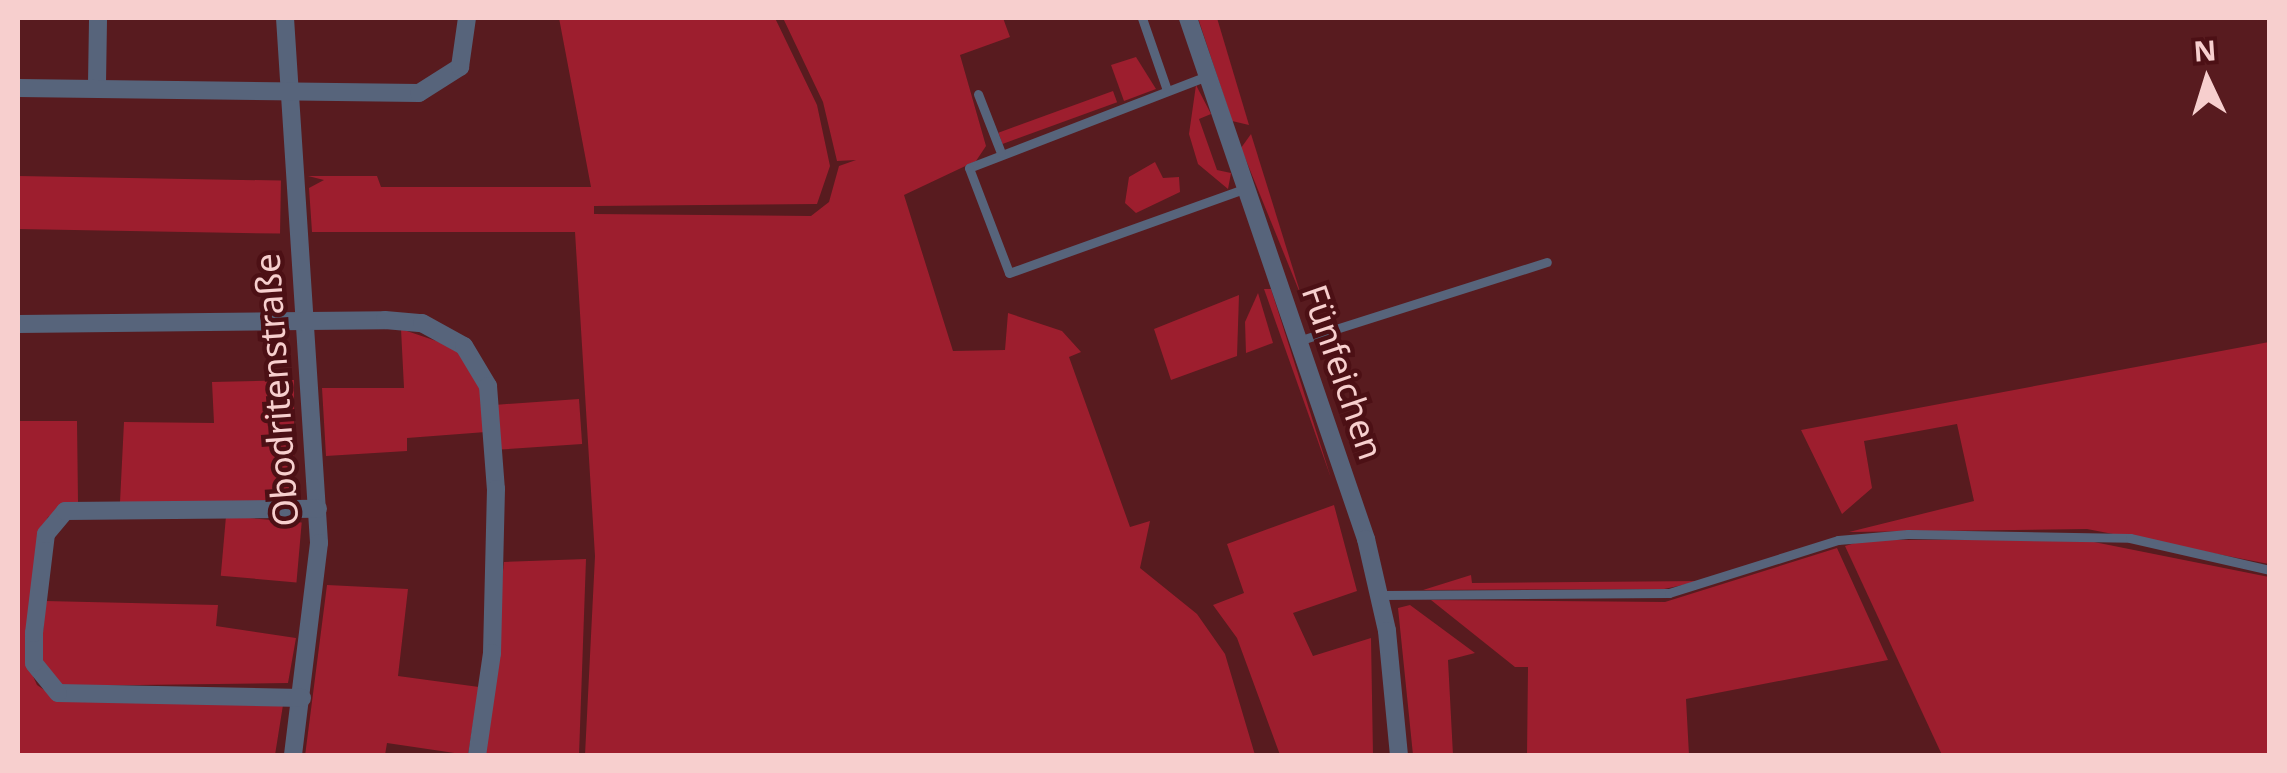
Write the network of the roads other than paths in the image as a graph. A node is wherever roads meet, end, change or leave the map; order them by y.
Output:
1 (98, 18) edge
2 (285, 18) edge
3 (467, 18) edge
4 (1142, 18) edge
5 (1188, 18) edge
6 (1206, 76) junction
7 (97, 84) junction
8 (18, 88) edge
9 (1167, 90) junction
10 (288, 92) junction
11 (978, 94) dead end
12 (1001, 154) junction
13 (1247, 188) junction
14 (1547, 262) dead end
15 (302, 319) junction
16 (18, 324) edge
17 (1298, 341) junction
18 (318, 509) junction
19 (2270, 570) edge
20 (1381, 596) junction
21 (302, 698) junction
22 (293, 756) edge
23 (477, 756) edge
24 (1398, 756) edge

1 - 7 street
2 - 10 street, Obodritenstraße
3 - 10 street
4 - 9 lane
5 - 6 street, Fünfeichen
6 - 9 lane
6 - 13 street, Fünfeichen
7 - 8 street
7 - 10 street
9 - 12 lane
10 - 15 street, Obodritenstraße
11 - 12 lane
12 - 13 lane
13 - 17 street, Fünfeichen
14 - 17 lane
15 - 16 street
15 - 18 street, Obodritenstraße
15 - 23 street
17 - 20 street, Fünfeichen
18 - 21 street, Obodritenstraße
18 - 21 street
19 - 20 lane
20 - 24 street, Fünfeichen
21 - 22 street, Obodritenstraße

